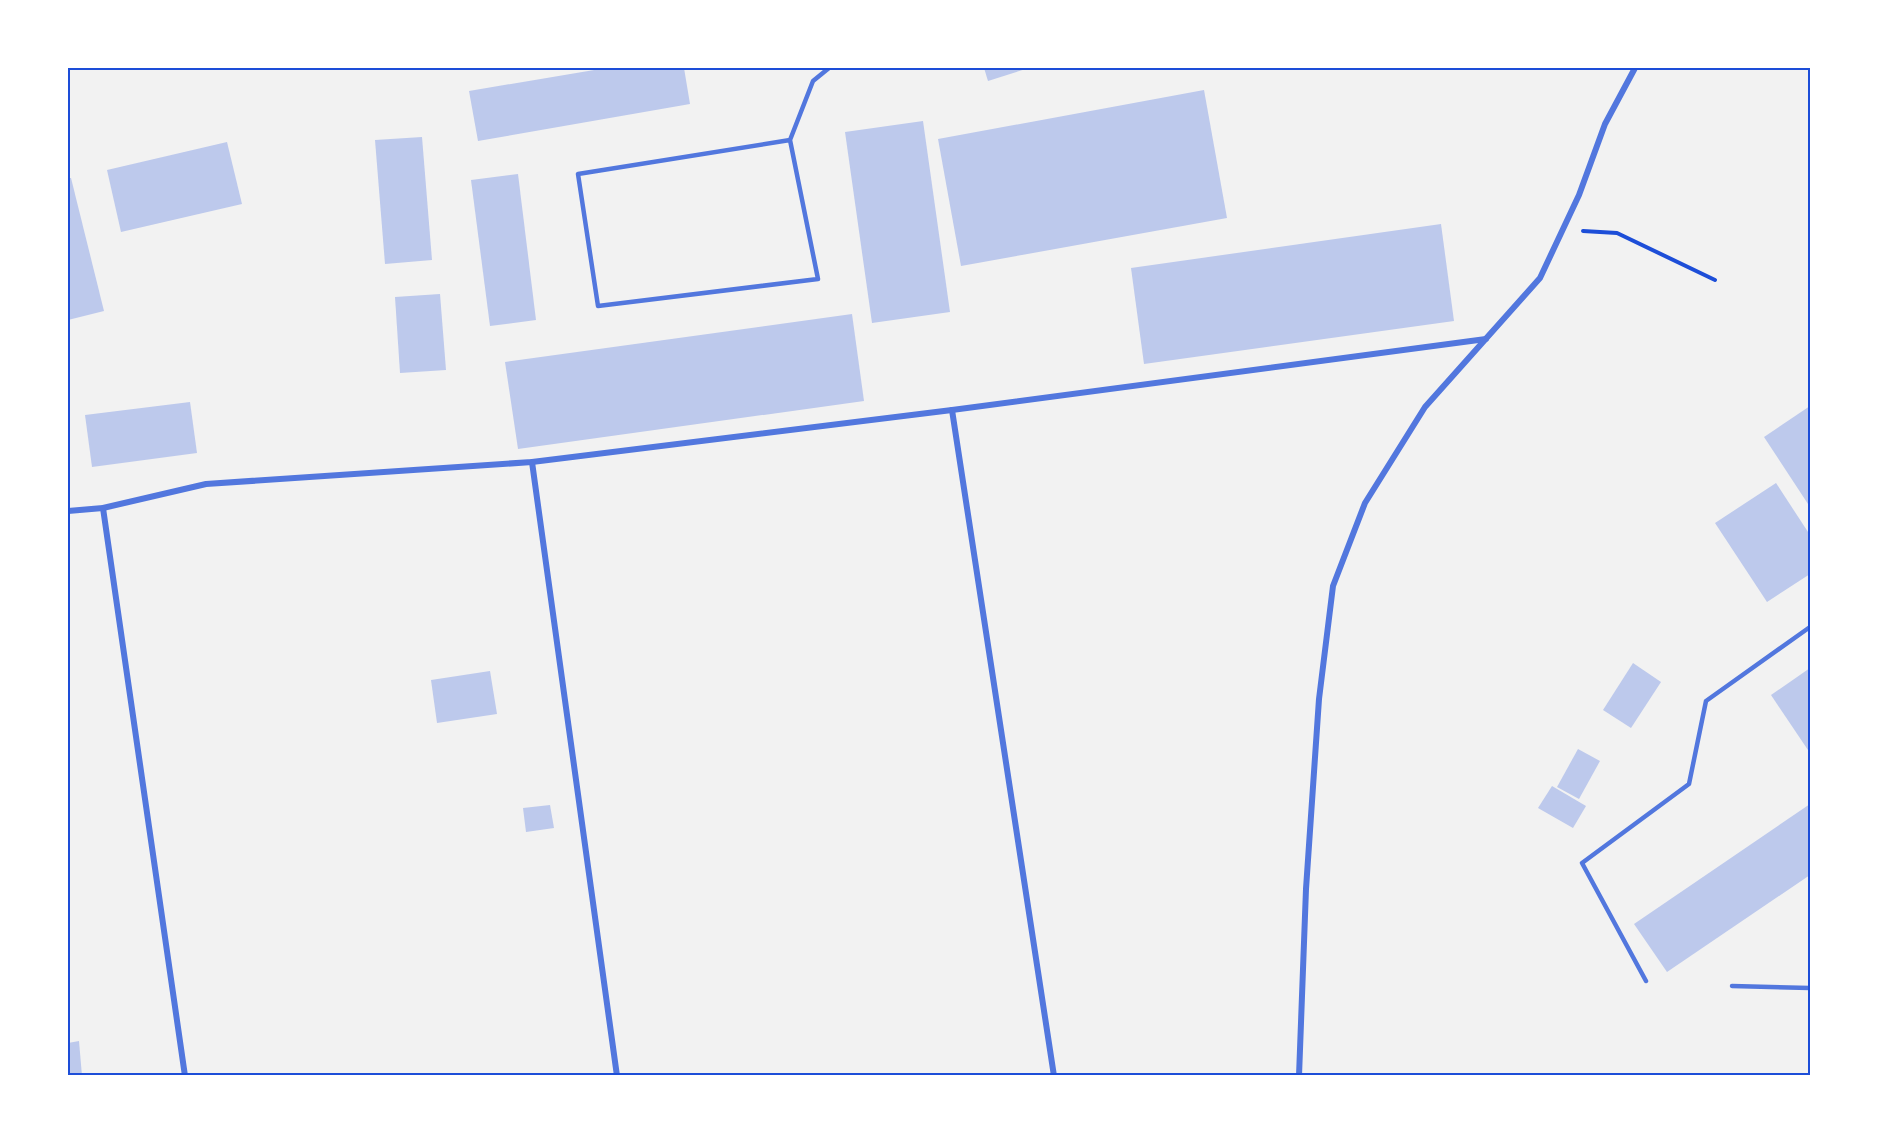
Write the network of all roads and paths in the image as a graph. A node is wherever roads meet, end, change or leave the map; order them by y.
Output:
1 (829, 68) edge
2 (1635, 68) edge
3 (790, 140) junction
4 (1563, 230) junction
5 (1715, 280) dead end
6 (1486, 339) junction
7 (952, 410) junction
8 (532, 462) junction
9 (103, 508) junction
10 (68, 511) edge
11 (1810, 627) edge
12 (1646, 981) dead end
13 (1732, 986) dead end
14 (1810, 988) edge
15 (185, 1076) edge
16 (617, 1076) edge
17 (1054, 1076) edge
18 (1299, 1076) edge

1 - 3 lane
2 - 4 street
3 - 3 lane
4 - 5 path
4 - 6 street
6 - 7 street
6 - 18 street
7 - 8 street
7 - 17 street
8 - 9 street
8 - 16 street
9 - 10 street
9 - 15 street
11 - 12 lane
13 - 14 lane

